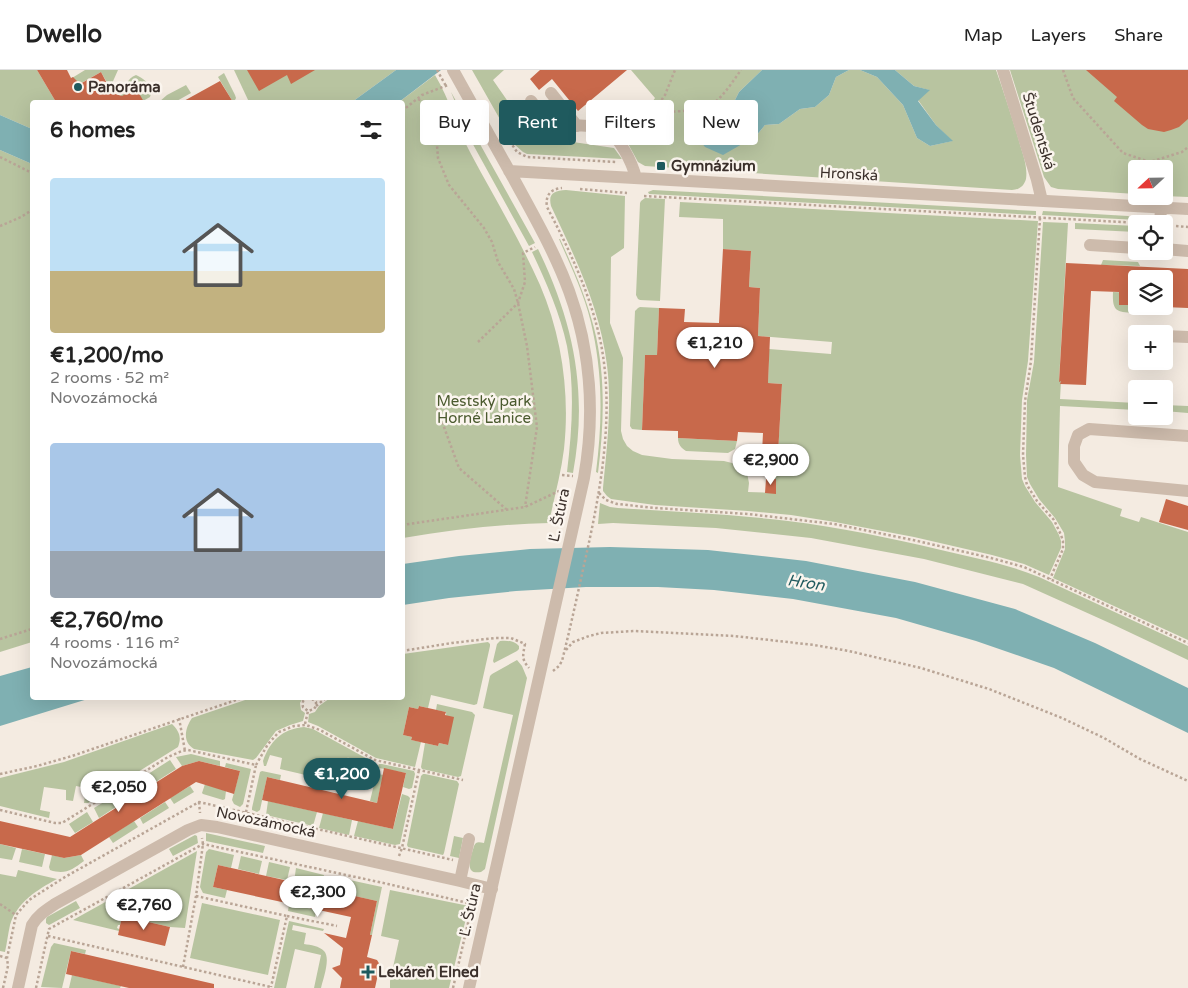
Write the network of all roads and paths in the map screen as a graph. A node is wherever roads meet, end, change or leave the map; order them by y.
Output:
1 (437, 70) edge
2 (676, 70) edge
3 (741, 70) edge
4 (1003, 70) edge
5 (1063, 70) edge
6 (454, 71) edge
7 (446, 86) dead end
8 (551, 93) dead end
9 (422, 95) dead end
10 (418, 99) junction
11 (662, 100) edge
12 (405, 109) edge
13 (674, 111) edge
14 (577, 126) joint
15 (512, 145) edge
16 (629, 145) edge
17 (1188, 147) edge
18 (625, 151) junction
19 (0, 157) edge
20 (615, 165) dead end
21 (509, 170) junction
22 (30, 172) edge
23 (636, 178) junction
24 (644, 196) dead end
25 (1042, 202) junction
26 (1161, 208) junction
27 (1188, 209) edge
28 (30, 211) edge
29 (1161, 215) edge
30 (1040, 218) junction
31 (1128, 222) edge
32 (0, 226) edge
33 (1176, 226) dead end
34 (1188, 227) edge
35 (1090, 245) dead end
36 (537, 246) dead end
37 (1128, 247) edge
38 (1173, 250) edge
39 (1188, 251) edge
40 (518, 303) junction
41 (1173, 336) edge
42 (1188, 337) edge
43 (478, 342) dead end
44 (437, 408) dead end
45 (1188, 436) edge
46 (559, 491) dead end
47 (1188, 491) edge
48 (525, 507) junction
49 (506, 509) junction
50 (405, 524) edge
51 (1050, 579) junction
52 (30, 630) edge
53 (0, 638) edge
54 (1188, 643) edge
55 (405, 651) edge
56 (540, 672) junction
57 (236, 700) edge
58 (304, 700) edge
59 (313, 700) edge
60 (324, 700) edge
61 (316, 706) junction
62 (308, 711) junction
63 (180, 718) junction
64 (305, 725) junction
65 (185, 751) junction
66 (256, 765) junction
67 (419, 770) junction
68 (0, 774) edge
69 (463, 780) dead end
70 (1188, 782) edge
71 (200, 802) junction
72 (0, 810) edge
73 (246, 812) junction
74 (201, 817) dead end
75 (469, 839) dead end
76 (203, 844) junction
77 (402, 848) junction
78 (464, 863) junction
79 (460, 881) junction
80 (476, 886) junction
81 (492, 889) junction
82 (196, 896) junction
83 (0, 904) edge
84 (472, 904) junction
85 (16, 915) junction
86 (287, 916) junction
87 (337, 926) dead end
88 (48, 936) junction
89 (0, 956) edge
90 (7, 958) junction
91 (183, 967) junction
92 (271, 987) edge
93 (3, 988) edge
94 (18, 988) edge
95 (36, 988) edge
96 (453, 988) edge
97 (469, 988) edge

1 - 7 path
2 - 11 path
3 - 13 path
4 - 25 street, Študentská
5 - 17 path
6 - 21 street, Ľ. Štúra
8 - 14 street
9 - 10 path
10 - 12 path
10 - 40 path
14 - 18 street
15 - 20 path
16 - 18 path
18 - 23 street
19 - 22 path
21 - 23 street, Hronská
21 - 56 street, Ľ. Štúra
23 - 25 street, Hronská
24 - 30 path
25 - 26 street, Hronská
26 - 27 street, Hronská
26 - 29 street
28 - 32 path
30 - 31 path
30 - 51 path
33 - 34 path
35 - 37 street
36 - 40 path
38 - 39 street
40 - 43 path
40 - 48 path
41 - 42 street
44 - 49 path
45 - 47 street
46 - 48 path
48 - 49 path
49 - 50 path
51 - 54 path
51 - 70 path
52 - 53 path
55 - 56 path
56 - 81 street, Ľ. Štúra
57 - 63 path
58 - 62 path
59 - 61 path
60 - 61 path
61 - 62 path
62 - 64 path
63 - 65 path
63 - 68 path
64 - 66 path
64 - 67 path
65 - 66 path
65 - 72 path
66 - 73 path
67 - 69 path
67 - 77 path
71 - 73 path
71 - 74 path
71 - 85 path
73 - 77 path
75 - 78 street
76 - 82 path
76 - 84 path
76 - 88 path
77 - 78 path
78 - 79 street
79 - 80 street, Novozámocká
79 - 94 street, Novozámocká
80 - 81 street, Novozámocká
80 - 84 path
81 - 97 street, Ľ. Štúra
82 - 86 path
82 - 91 path
83 - 85 path
84 - 96 path
85 - 90 path
86 - 87 path
86 - 92 path
88 - 91 path
88 - 95 path
89 - 90 path
90 - 93 path
91 - 92 path

